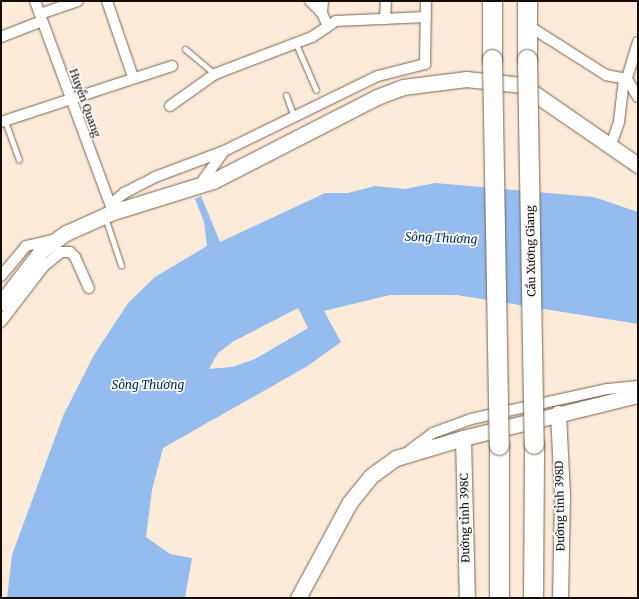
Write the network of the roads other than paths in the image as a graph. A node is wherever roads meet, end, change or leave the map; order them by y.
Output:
1 (36, 1) edge
2 (78, 1) edge
3 (107, 1) edge
4 (310, 1) edge
5 (323, 1) edge
6 (386, 1) edge
7 (426, 1) edge
8 (492, 1) edge
9 (527, 1) edge
10 (322, 13) junction
11 (41, 17) junction
12 (426, 17) junction
13 (385, 19) junction
14 (327, 24) junction
15 (532, 28) dead end
16 (1, 37) edge
17 (638, 42) edge
18 (296, 44) junction
19 (185, 49) dead end
20 (172, 66) dead end
21 (215, 74) junction
22 (133, 77) junction
23 (626, 79) junction
24 (316, 90) dead end
25 (286, 95) dead end
26 (70, 98) junction
27 (638, 98) edge
28 (170, 106) dead end
29 (294, 117) junction
30 (3, 122) edge
31 (610, 147) junction
32 (224, 151) junction
33 (19, 160) dead end
34 (638, 165) edge
35 (199, 186) junction
36 (110, 211) junction
37 (56, 239) junction
38 (121, 265) dead end
39 (1, 276) edge
40 (89, 288) dead end
41 (1, 303) edge
42 (1, 322) edge
43 (638, 386) edge
44 (638, 395) edge
45 (558, 413) junction
46 (463, 438) junction
47 (407, 452) junction
48 (298, 598) edge
49 (467, 598) edge
50 (499, 598) edge
51 (534, 598) edge
52 (560, 598) edge

1 - 11 street, Huyền Quang
2 - 11 street
3 - 22 street
4 - 10 street
5 - 10 street
6 - 13 street
7 - 12 street
8 - 50 highway, bridge
9 - 51 highway, Cầu Xương Giang, bridge
10 - 14 street
11 - 16 street
11 - 26 street, Huyền Quang
12 - 13 street
12 - 29 street
13 - 14 street
14 - 18 street
15 - 23 street
17 - 23 street
18 - 21 street
18 - 24 lane
19 - 21 lane
20 - 22 street
21 - 28 street
22 - 26 street
23 - 27 street
23 - 31 street
25 - 29 lane
26 - 30 street
26 - 36 street, Huyền Quang
29 - 32 street
30 - 33 lane
31 - 34 street
31 - 35 street
32 - 35 street
32 - 36 street
35 - 36 street
36 - 37 street
36 - 38 lane
37 - 39 street
37 - 41 street
40 - 42 street
43 - 47 street
44 - 45 street
45 - 46 street
45 - 52 street, Đường tỉnh 398D
46 - 47 street
46 - 49 street, Đường tỉnh 398C
47 - 48 street

